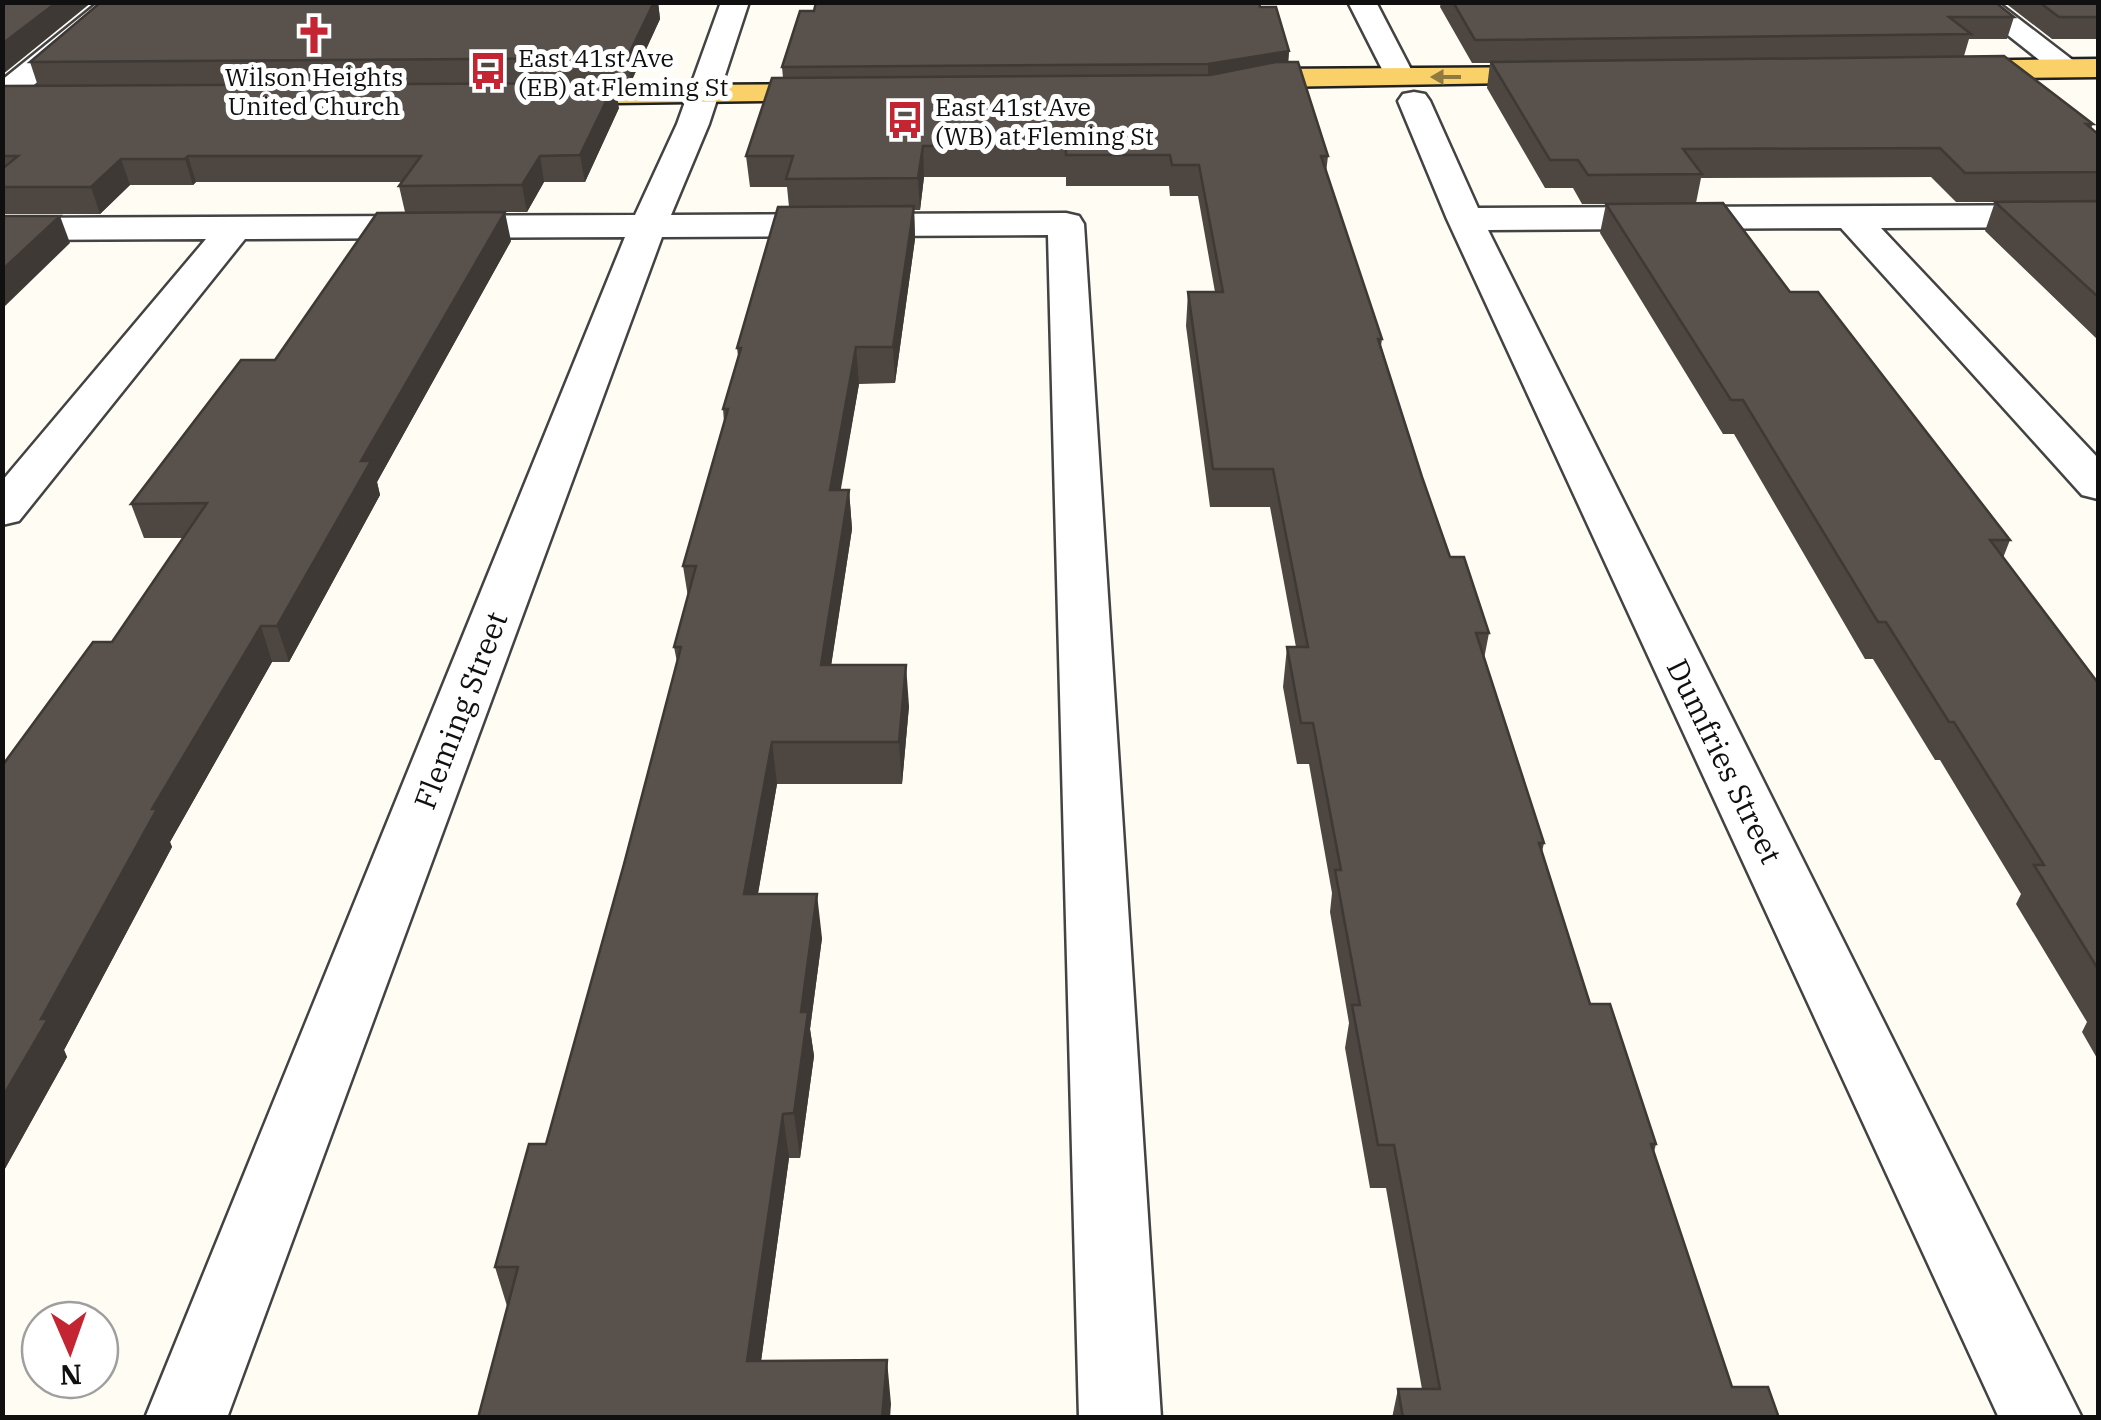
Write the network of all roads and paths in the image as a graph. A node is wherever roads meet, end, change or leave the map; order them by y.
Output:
1 (116, 2) edge
2 (735, 2) edge
3 (1362, 2) edge
4 (1979, 2) edge
5 (2084, 68) edge
6 (1914, 71) edge
7 (1584, 88) edge
8 (1407, 90) junction
9 (861, 93) edge
10 (705, 94) junction
11 (512, 95) edge
12 (2, 97) edge
13 (42, 98) edge
14 (2098, 216) edge
15 (1851, 218) junction
16 (1465, 219) junction
17 (648, 226) junction
18 (234, 229) junction
19 (2, 230) edge
20 (2098, 485) edge
21 (2, 510) edge
22 (186, 1418) edge
23 (1120, 1418) edge
24 (2041, 1418) edge

1 - 12 street
2 - 10 street, Fleming Street
3 - 8 street, Dumfries Street
4 - 5 street
5 - 6 main road
7 - 8 main road
8 - 8 main road
8 - 16 street, Dumfries Street
9 - 10 main road
10 - 11 main road
10 - 17 street, Fleming Street
12 - 13 main road
14 - 15 street
15 - 16 street
15 - 20 street
16 - 24 street, Dumfries Street
17 - 18 street
17 - 22 street, Fleming Street
17 - 23 street
18 - 19 street
18 - 21 street

